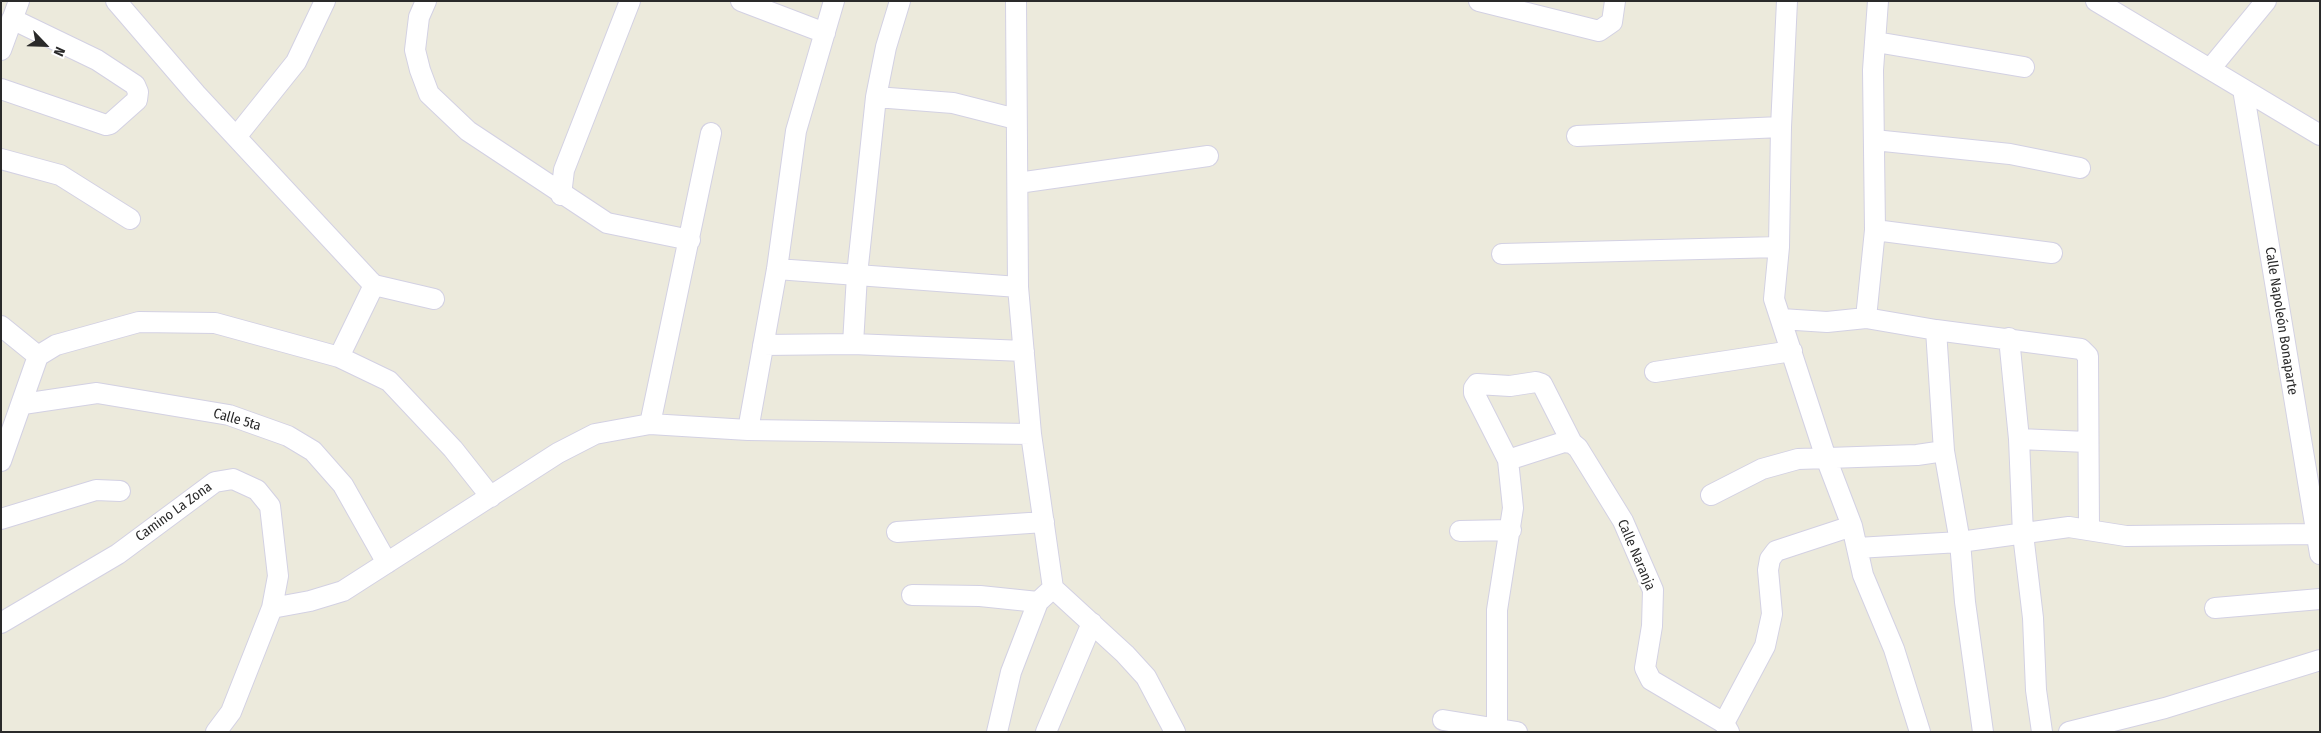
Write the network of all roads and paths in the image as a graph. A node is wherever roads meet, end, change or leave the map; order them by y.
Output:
1 (116, 1) edge
2 (325, 1) edge
3 (426, 1) edge
4 (630, 1) edge
5 (741, 1) edge
6 (834, 1) edge
7 (900, 1) edge
8 (1016, 1) edge
9 (1479, 1) edge
10 (1615, 1) edge
11 (1787, 1) edge
12 (1878, 1) edge
13 (2096, 1) edge
14 (2266, 1) edge
15 (16, 10) edge
16 (825, 33) junction
17 (1876, 42) junction
18 (1, 50) edge
19 (2024, 67) dead end
20 (2210, 69) junction
21 (2243, 89) junction
22 (1, 90) edge
23 (876, 97) junction
24 (1016, 119) junction
25 (1780, 127) junction
26 (711, 133) dead end
27 (2320, 135) edge
28 (1577, 136) dead end
29 (236, 137) junction
30 (1874, 140) junction
31 (1208, 156) dead end
32 (1, 159) edge
33 (2080, 168) dead end
34 (1018, 183) junction
35 (561, 195) junction
36 (130, 219) dead end
37 (1875, 230) junction
38 (690, 240) junction
39 (1779, 247) junction
40 (2052, 253) dead end
41 (1502, 254) dead end
42 (777, 268) junction
43 (857, 275) junction
44 (374, 284) junction
45 (1018, 287) junction
46 (434, 300) dead end
47 (1866, 318) junction
48 (1781, 319) junction
49 (1, 326) edge
50 (1936, 330) junction
51 (2009, 338) junction
52 (853, 344) junction
53 (763, 345) junction
54 (1024, 351) junction
55 (1792, 351) junction
56 (38, 356) junction
57 (339, 357) junction
58 (1655, 372) dead end
59 (23, 404) junction
60 (650, 424) junction
61 (748, 430) junction
62 (1031, 434) junction
63 (2019, 439) junction
64 (2087, 442) junction
65 (1572, 443) junction
66 (1944, 451) junction
67 (1826, 458) junction
68 (1508, 460) junction
69 (1, 461) edge
70 (120, 491) dead end
71 (1711, 495) dead end
72 (491, 496) junction
73 (1, 519) edge
74 (1044, 522) junction
75 (1852, 526) junction
76 (1511, 530) junction
77 (2088, 530) junction
78 (1460, 531) dead end
79 (897, 532) dead end
80 (2023, 534) junction
81 (2315, 534) junction
82 (1960, 542) junction
83 (1857, 548) junction
84 (2320, 554) edge
85 (387, 562) junction
86 (1053, 588) junction
87 (912, 595) dead end
88 (2320, 599) edge
89 (1038, 602) junction
90 (272, 608) junction
91 (2215, 608) dead end
92 (1, 623) edge
93 (1092, 623) junction
94 (2320, 660) edge
95 (1443, 720) dead end
96 (1727, 727) edge
97 (1498, 729) junction
98 (216, 732) edge
99 (997, 732) edge
100 (1046, 732) edge
101 (1175, 732) edge
102 (1517, 732) edge
103 (1920, 732) edge
104 (1983, 732) edge
105 (2042, 732) edge
106 (2069, 732) edge

1 - 29 street
2 - 29 street
3 - 35 street
4 - 35 street
5 - 16 street
6 - 16 street
7 - 23 street
8 - 24 street
9 - 10 street
11 - 25 street
12 - 17 street
13 - 20 street
14 - 20 street
15 - 18 street
15 - 22 street
16 - 42 street
17 - 19 street
17 - 30 street
20 - 21 street
21 - 27 street
21 - 81 street, Calle Napoleón Bonaparte
23 - 24 street
23 - 43 street
24 - 34 street
25 - 28 street
25 - 39 street
26 - 38 street
29 - 44 street
30 - 33 street
30 - 37 street
31 - 34 street
32 - 36 street
34 - 45 street
35 - 38 street
37 - 40 street
37 - 47 street
38 - 60 street
39 - 41 street
39 - 48 street
42 - 43 street
42 - 53 street
43 - 45 street
43 - 52 street
44 - 46 street
44 - 57 street
45 - 54 street
47 - 48 street
47 - 50 street
48 - 55 street
49 - 56 street
50 - 51 street
50 - 66 street
51 - 63 street
51 - 64 street
52 - 53 street
52 - 54 street
53 - 61 street
54 - 62 street
55 - 58 street
55 - 67 street
56 - 57 street
56 - 59 street
57 - 72 street
59 - 69 street
59 - 85 street, Calle 5ta
60 - 61 street
60 - 72 street
61 - 62 street
62 - 74 street
63 - 64 street
63 - 80 street
64 - 77 street
65 - 68 street
65 - 68 street, Calle Naranja
65 - 96 street, Calle Naranja
66 - 67 street
66 - 82 street
67 - 71 street
67 - 75 street
68 - 76 street
70 - 73 street
72 - 85 street
74 - 79 street
74 - 86 street
75 - 83 street
75 - 96 street
76 - 78 street
76 - 97 street
77 - 80 street
77 - 81 street
80 - 82 street
80 - 105 street
81 - 84 street, Calle Napoleón Bonaparte
82 - 83 street
82 - 104 street
83 - 103 street
85 - 90 street
86 - 89 street
86 - 93 street
87 - 89 street
88 - 91 street
89 - 99 street
90 - 92 street, Camino La Zona
90 - 98 street, Camino La Zona
93 - 100 street
93 - 101 street
94 - 106 street
95 - 97 street
97 - 102 street

